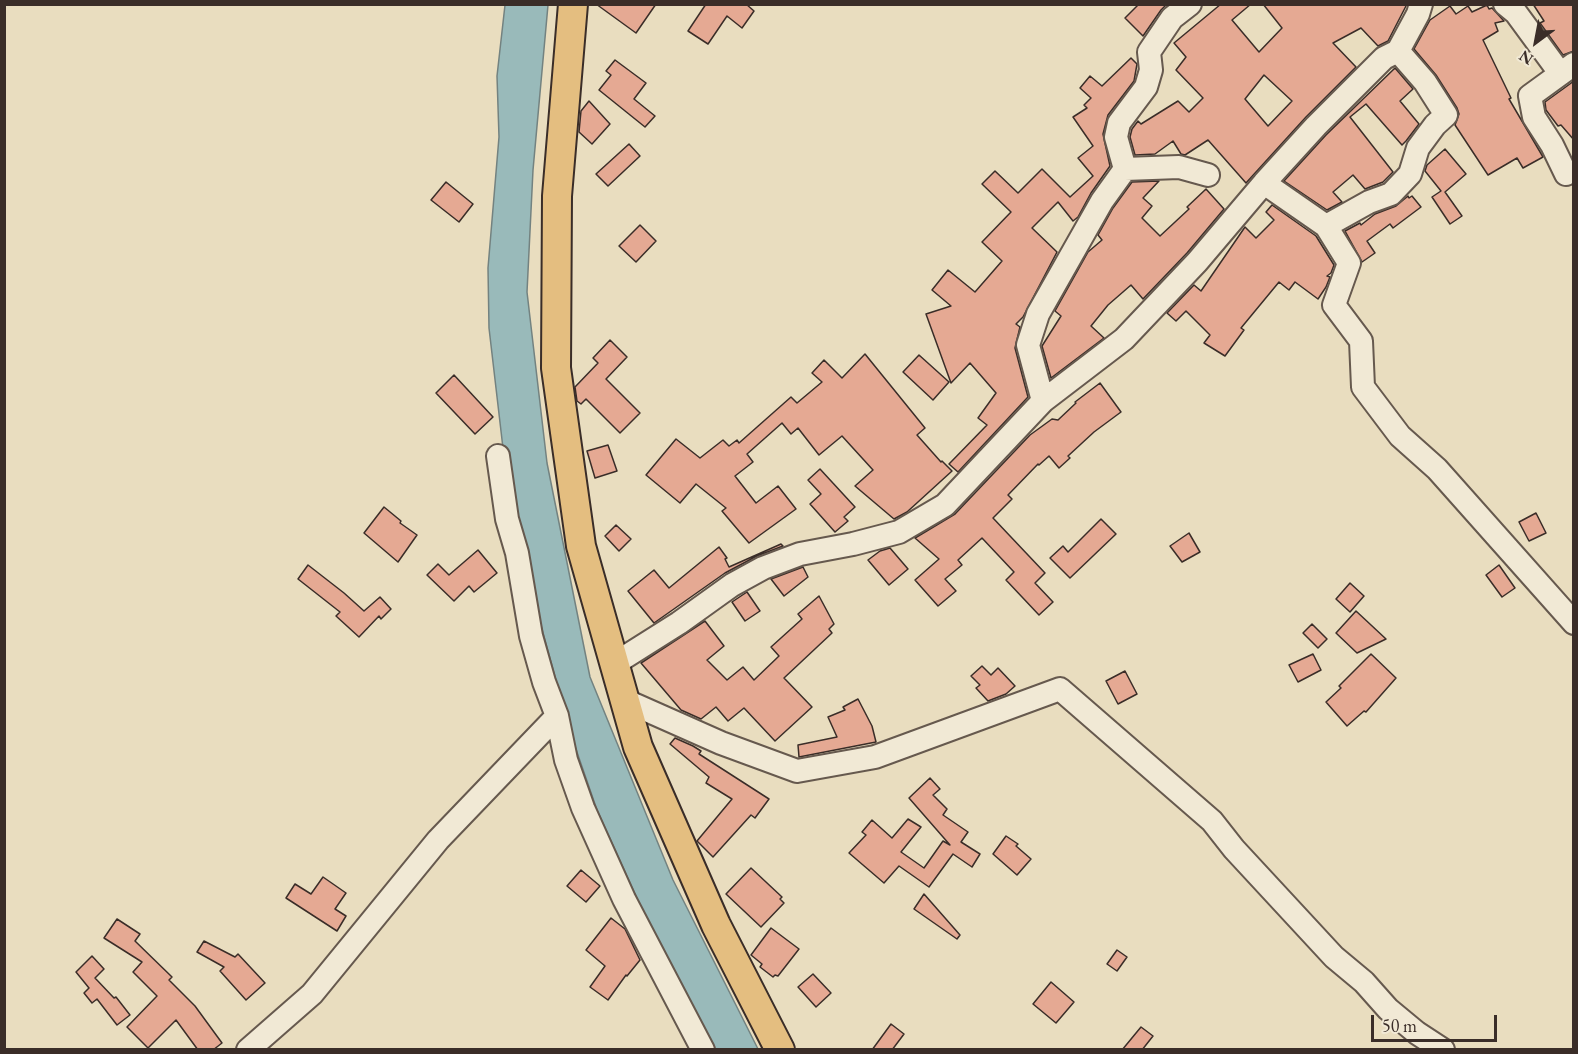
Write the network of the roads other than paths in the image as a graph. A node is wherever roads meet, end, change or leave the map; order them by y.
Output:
1 (573, 4) edge
2 (1190, 4) edge
3 (1421, 4) edge
4 (1505, 4) edge
5 (1398, 51) junction
6 (1567, 69) edge
7 (1125, 170) junction
8 (1566, 174) dead end
9 (1208, 176) dead end
10 (1264, 183) junction
11 (1326, 226) junction
12 (1043, 401) junction
13 (498, 456) dead end
14 (1574, 623) edge
15 (614, 664) junction
16 (624, 700) junction
17 (557, 716) junction
18 (252, 1048) edge
19 (703, 1050) edge
20 (780, 1050) edge
21 (1443, 1050) edge

1 - 15 main road
2 - 7 street
3 - 5 street
4 - 6 street
5 - 10 street
5 - 11 street
6 - 8 street
7 - 9 street
7 - 12 street
10 - 11 street
10 - 12 street
11 - 14 street
12 - 15 street
13 - 17 street
15 - 16 main road
16 - 20 main road
16 - 21 street
17 - 18 street
17 - 19 street

